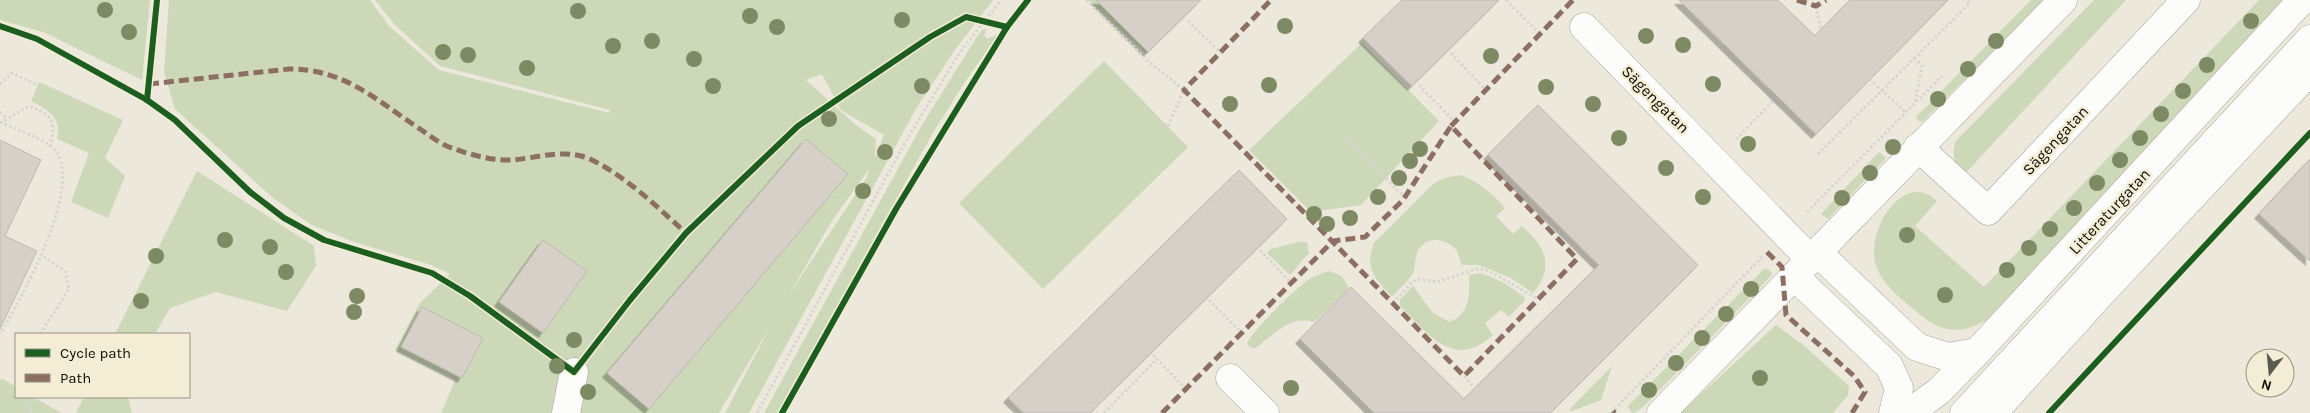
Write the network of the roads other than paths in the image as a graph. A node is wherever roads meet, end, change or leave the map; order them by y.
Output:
1 (2063, 0) edge
2 (2186, 0) edge
3 (2302, 0) edge
4 (1584, 27) dead end
5 (2310, 38) edge
6 (2310, 71) edge
7 (1918, 147) junction
8 (1807, 263) junction
9 (1977, 352) junction
10 (574, 372) dead end
11 (1230, 378) dead end
12 (566, 413) edge
13 (1265, 413) edge
14 (1661, 413) edge
15 (1893, 413) edge
16 (1909, 413) edge
17 (1964, 413) edge
18 (1993, 413) edge

1 - 7 street
2 - 7 street, Sägengatan
3 - 9 street, Litteraturgatan
4 - 8 street, Sägengatan
5 - 17 street
6 - 18 street
7 - 8 street
8 - 9 street, Sägengatan
8 - 14 street
8 - 15 street, Sägengatan
9 - 16 street, Litteraturgatan
10 - 12 street
11 - 13 street

